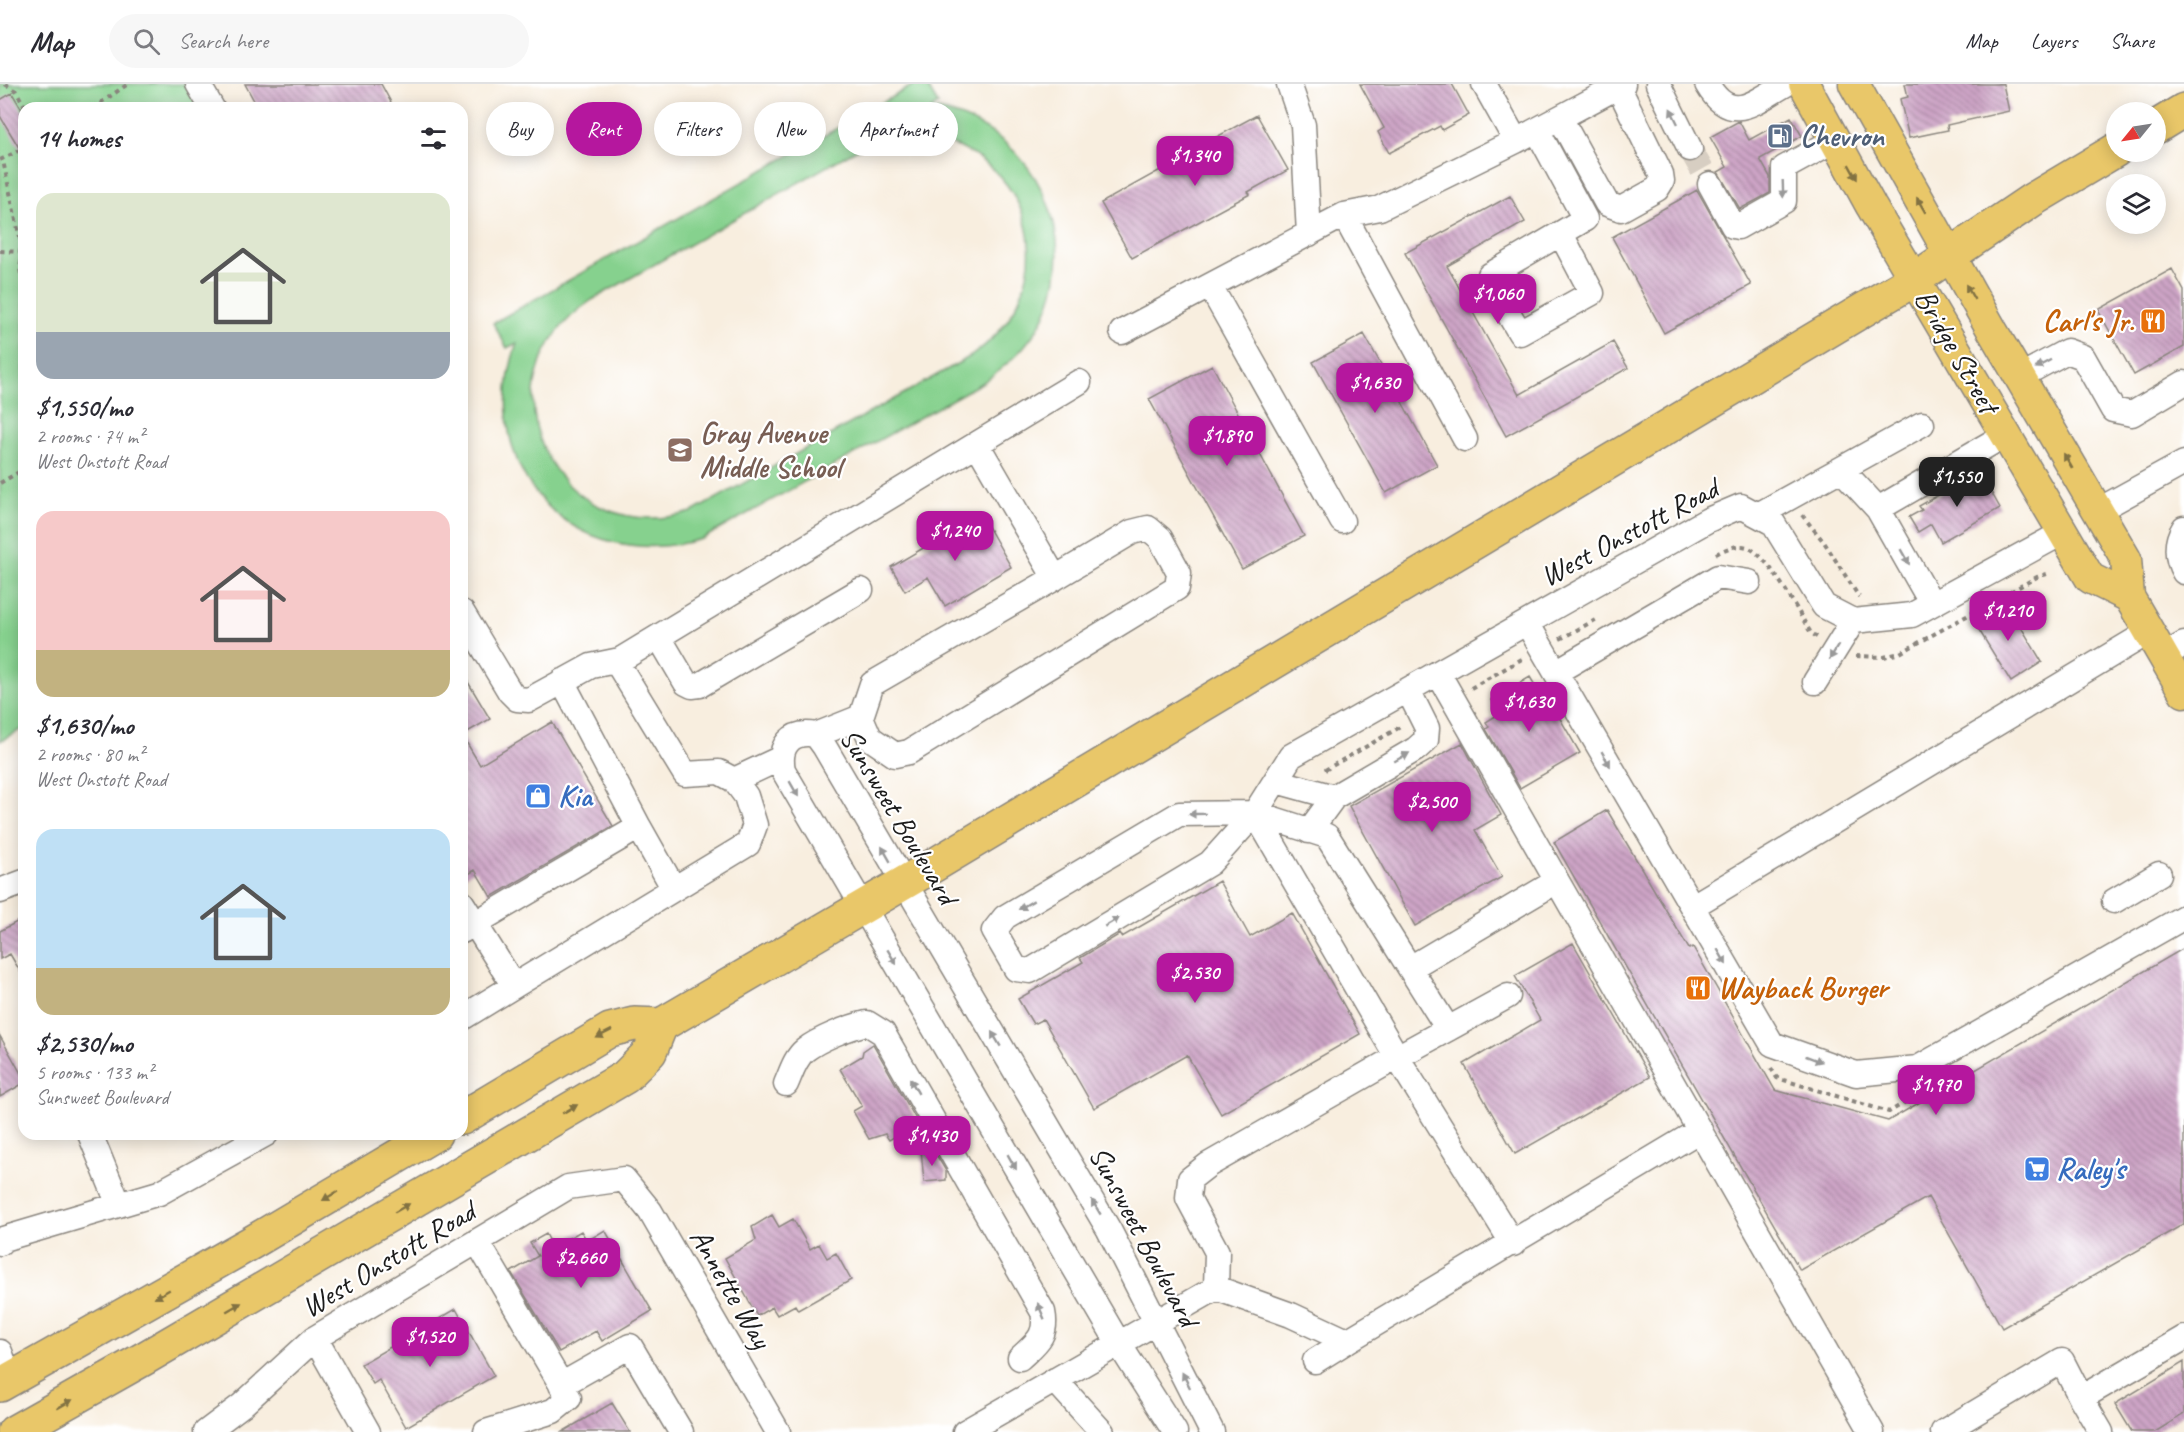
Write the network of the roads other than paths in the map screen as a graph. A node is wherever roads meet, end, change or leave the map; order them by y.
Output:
1 (198, 84) edge
2 (1289, 84) edge
3 (1484, 84) edge
4 (1658, 84) edge
5 (1707, 84) edge
6 (1786, 84) edge
7 (1804, 84) edge
8 (1619, 85) edge
9 (1853, 89) edge
10 (208, 102) edge
11 (2184, 110) edge
12 (1560, 118) junction
13 (2166, 121) edge
14 (1537, 130) junction
15 (1835, 140) junction
16 (1516, 141) junction
17 (1690, 149) tunnel mouth
18 (2106, 156) edge
19 (1710, 184) tunnel mouth
20 (1344, 215) junction
21 (1310, 234) junction
22 (1561, 234) dead end
23 (1950, 256) junction
24 (1916, 279) junction
25 (1210, 286) junction
26 (1122, 332) dead end
27 (2019, 376) junction
28 (1079, 382) dead end
29 (2184, 383) edge
30 (1922, 424) dead end
31 (2005, 435) junction
32 (1465, 439) dead end
33 (977, 444) junction
34 (2184, 463) edge
35 (1841, 468) junction
36 (1878, 509) junction
37 (2097, 511) junction
38 (1758, 514) junction
39 (1342, 521) dead end
40 (2184, 528) edge
41 (2062, 533) junction
42 (2184, 572) edge
43 (1055, 578) junction
44 (1749, 582) dead end
45 (861, 590) dead end
46 (2128, 590) junction
47 (1932, 604) junction
48 (1859, 612) junction
49 (468, 622) edge
50 (1527, 622) junction
51 (659, 637) junction
52 (2165, 644) edge
53 (616, 661) junction
54 (1556, 672) junction
55 (1438, 673) junction
56 (562, 681) junction
57 (1815, 682) dead end
58 (1408, 690) junction
59 (2184, 692) edge
60 (861, 717) junction
61 (816, 735) junction
62 (781, 758) junction
63 (734, 780) junction
64 (1276, 780) junction
65 (1334, 797) junction
66 (1255, 813) junction
67 (639, 827) junction
68 (1309, 831) junction
69 (2159, 874) dead end
70 (1557, 881) junction
71 (903, 883) junction
72 (18, 884) edge
73 (675, 889) junction
74 (0, 891) edge
75 (2114, 901) dead end
76 (1692, 906) junction
77 (863, 907) junction
78 (2184, 917) edge
79 (468, 918) edge
80 (468, 922) edge
81 (1410, 968) junction
82 (514, 986) junction
83 (1508, 996) dead end
84 (468, 1014) edge
85 (661, 1025) junction
86 (1448, 1029) junction
87 (1397, 1057) junction
88 (786, 1084) dead end
89 (468, 1114) edge
90 (1700, 1130) junction
91 (92, 1140) edge
92 (255, 1140) edge
93 (425, 1140) edge
94 (624, 1179) joint
95 (119, 1205) junction
96 (477, 1241) junction
97 (0, 1243) edge
98 (1513, 1244) junction
99 (1216, 1288) junction
100 (1156, 1322) junction
101 (315, 1338) junction
102 (2184, 1338) edge
103 (1347, 1341) junction
104 (1119, 1344) junction
105 (1020, 1358) dead end
106 (1315, 1361) dead end
107 (3, 1372) edge
108 (1055, 1380) junction
109 (561, 1385) junction
110 (2081, 1398) junction
111 (513, 1428) edge
112 (25, 1429) edge
113 (206, 1432) edge
114 (368, 1432) edge
115 (486, 1432) edge
116 (681, 1432) edge
117 (778, 1432) edge
118 (965, 1432) edge
119 (1102, 1432) edge
120 (1175, 1432) edge
121 (1212, 1432) edge
122 (1872, 1432) edge
123 (1943, 1432) edge
124 (2101, 1432) edge

1 - 10 street
2 - 21 street
3 - 16 street
17 -> 4 street
5 - 6 street
7 - 15 main road, Bridge Street
8 - 12 street
8 - 12 street
23 -> 9 main road, Bridge Street
11 - 13 highway
12 - 14 street
14 - 16 street
14 - 22 street
15 -> 19 street
15 -> 24 main road, Bridge Street
16 - 20 street
18 - 23 highway
20 - 21 street
20 - 32 street
21 - 25 street
23 - 24 highway
27 -> 23 main road, Bridge Street
24 - 31 main road, Bridge Street
24 - 71 highway
25 - 26 street
25 - 39 street
29 -> 27 street
37 -> 27 main road, Bridge Street
28 - 33 street
30 - 35 street
31 - 36 street
31 - 37 main road
31 - 41 main road, Bridge Street
33 - 43 street
33 - 51 street
34 - 37 street
35 - 36 street
35 - 38 street
36 -> 47 street
37 - 46 main road, Bridge Street
38 - 48 street, West Onstott Road
38 - 50 street, West Onstott Road
40 - 42 street
41 - 46 main road, Bridge Street
41 - 47 street
43 - 60 street
43 - 60 street
44 - 54 street
45 - 51 street
46 - 52 main road, Bridge Street
47 - 48 street
48 -> 57 street
49 - 56 street
50 - 54 street
50 - 55 street, West Onstott Road
51 - 53 street
52 - 59 main road, Bridge Street
52 - 76 street
53 - 56 street
53 - 63 street
54 -> 76 street
55 - 58 street, West Onstott Road
55 - 70 street
56 - 67 street
58 - 64 street, West Onstott Road
65 -> 58 street
60 - 61 street
61 - 62 street, Sunsweet Boulevard
71 -> 61 street, Sunsweet Boulevard
62 - 63 street
62 -> 77 street
63 - 73 street
64 - 65 street
64 - 66 street, West Onstott Road
65 - 68 street
66 -> 66 street, West Onstott Road
66 - 68 street
66 - 87 street
67 - 73 street
67 - 79 street
68 - 81 street
69 - 75 street
70 - 81 street
70 - 90 street
71 - 77 highway
100 -> 71 street, Sunsweet Boulevard
72 - 74 street
73 - 82 street
76 -> 78 street
77 - 85 highway
77 -> 104 street
80 - 82 street
81 - 86 street
82 - 84 street
83 - 86 street
85 -> 89 highway
112 -> 85 highway
86 - 87 street
87 - 98 street
87 - 99 street
105 -> 88 street
90 - 98 street
90 - 122 street
91 - 95 street
92 - 95 street
93 -> 107 highway
94 - 96 street, West Onstott Road
94 - 117 street, Annette Way
95 - 97 street
96 - 101 street, West Onstott Road
96 - 109 street
98 - 103 street
99 - 100 street
99 - 103 street
100 - 104 street
121 -> 100 street, Sunsweet Boulevard
101 - 113 street, West Onstott Road
101 - 114 street
102 - 110 street
103 - 106 street
104 - 108 street
104 - 120 street
108 - 118 street
108 - 119 street
109 - 111 street
109 - 116 street
110 - 123 street
110 - 124 street
111 - 115 street

